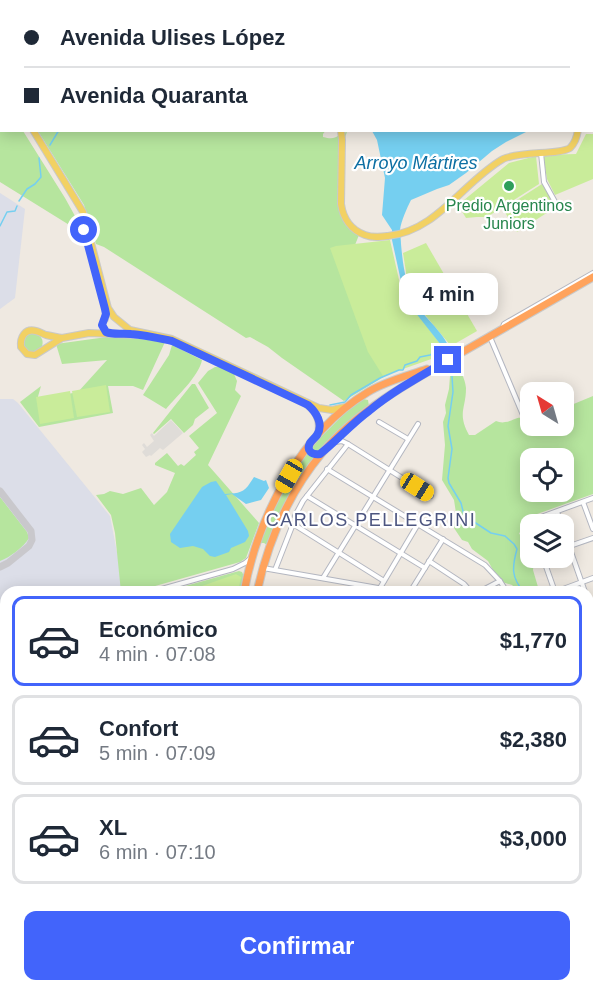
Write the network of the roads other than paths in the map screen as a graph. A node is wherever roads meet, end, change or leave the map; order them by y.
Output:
1 (32, 132) edge
2 (32, 132) edge
3 (341, 132) edge
4 (578, 133) edge
5 (541, 152) junction
6 (559, 209) dead end
7 (593, 277) edge
8 (116, 319) junction
9 (104, 321) junction
10 (40, 332) junction
11 (89, 333) junction
12 (111, 333) junction
13 (490, 336) junction
14 (62, 338) junction
15 (43, 350) junction
16 (444, 362) junction
17 (360, 397) junction
18 (351, 404) junction
19 (520, 408) edge
20 (369, 410) junction
21 (379, 422) dead end
22 (418, 424) dead end
23 (347, 428) junction
24 (317, 436) junction
25 (408, 439) junction
26 (310, 443) junction
27 (331, 444) junction
28 (348, 444) junction
29 (323, 451) junction
30 (327, 469) junction
31 (390, 470) junction
32 (307, 496) junction
33 (431, 496) dead end
34 (373, 497) junction
35 (593, 498) edge
36 (583, 502) junction
37 (557, 512) joint
38 (551, 514) edge
39 (295, 516) dead end
40 (418, 524) junction
41 (356, 525) junction
42 (593, 529) edge
43 (593, 538) edge
44 (443, 539) junction
45 (574, 545) edge
46 (254, 551) junction
47 (268, 551) junction
48 (339, 553) junction
49 (401, 553) junction
50 (429, 561) junction
51 (574, 564) edge
52 (425, 568) junction
53 (547, 568) edge
54 (233, 569) junction
55 (262, 570) junction
56 (275, 570) junction
57 (248, 574) junction
58 (323, 578) junction
59 (593, 578) edge
60 (384, 581) junction
61 (500, 581) junction
62 (582, 582) junction
63 (466, 585) edge
64 (172, 586) edge
65 (245, 586) edge
66 (258, 586) edge
67 (369, 586) edge
68 (381, 586) edge
69 (414, 586) edge
70 (490, 586) edge
71 (503, 586) edge
72 (553, 586) edge
73 (571, 586) edge
74 (583, 586) edge

1 - 8 main road
2 - 9 main road
3 - 5 main road
4 - 5 main road
5 - 6 street
7 - 13 highway
8 - 9 main road
8 - 12 main road
8 - 18 main road
9 - 11 main road
9 - 12 main road
10 - 14 main road
10 - 15 main road
10 - 15 main road
11 - 12 main road
11 - 14 main road
12 - 24 main road
13 - 16 highway
13 - 19 street
14 - 15 main road
16 - 17 highway
16 - 20 highway
17 - 18 highway
17 - 20 highway
18 - 24 highway
20 - 23 highway
21 - 25 street
22 - 25 street
23 - 27 highway
23 - 28 street
24 - 26 highway
25 - 31 street
26 - 29 highway
26 - 46 highway
27 - 28 street
27 - 29 highway
28 - 30 street
28 - 31 street
29 - 47 highway
30 - 32 street
30 - 34 street
31 - 33 street
31 - 34 street
32 - 39 street
32 - 41 street
34 - 40 street
34 - 41 street
35 - 36 street
36 - 37 street
36 - 42 street
37 - 38 street
40 - 44 street
40 - 49 street
41 - 48 street
41 - 49 street
43 - 45 street
44 - 50 street
44 - 61 street
46 - 47 highway
46 - 54 street
46 - 57 highway
47 - 55 highway
48 - 56 street
48 - 58 street
48 - 60 street
49 - 52 street
49 - 60 street
50 - 52 street
50 - 63 street
51 - 62 street
52 - 69 street
53 - 72 street
54 - 57 street
54 - 64 street
55 - 56 street
55 - 57 highway
55 - 66 highway
56 - 58 street
57 - 65 highway
58 - 67 street
59 - 62 street
60 - 68 street
61 - 70 street
61 - 71 street
62 - 73 street
62 - 74 street

